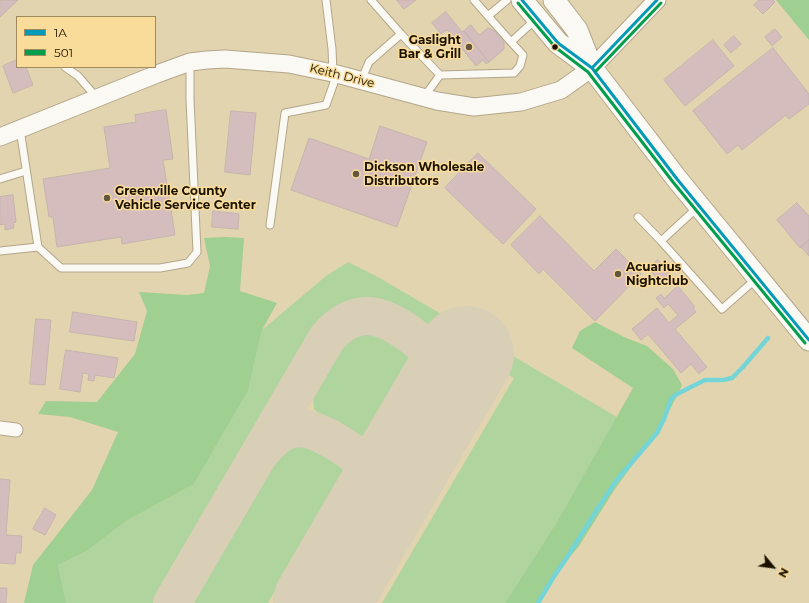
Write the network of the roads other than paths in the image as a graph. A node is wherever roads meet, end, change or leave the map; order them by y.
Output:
1 (326, 0) edge
2 (371, 0) edge
3 (474, 0) edge
4 (507, 0) edge
5 (522, 0) edge
6 (554, 0) edge
7 (658, 0) edge
8 (488, 16) junction
9 (537, 19) junction
10 (401, 34) junction
11 (511, 42) junction
12 (190, 62) junction
13 (66, 68) edge
14 (592, 68) junction
15 (335, 74) junction
16 (440, 75) junction
17 (361, 81) junction
18 (424, 97) junction
19 (97, 98) junction
20 (20, 129) junction
21 (0, 137) edge
22 (26, 171) junction
23 (0, 179) edge
24 (699, 206) junction
25 (638, 217) dead end
26 (270, 225) dead end
27 (661, 241) junction
28 (38, 247) junction
29 (0, 251) edge
30 (758, 278) junction
31 (809, 340) edge
32 (0, 428) edge
33 (16, 430) dead end

1 - 15 lane
2 - 10 lane
3 - 8 lane
4 - 8 lane
5 - 9 main road
6 - 14 main road
7 - 14 street, Keith Drive
8 - 11 lane
9 - 11 lane
9 - 14 main road
10 - 16 lane
10 - 17 lane
11 - 16 lane
12 - 15 street, Keith Drive
12 - 19 street, Keith Drive
12 - 28 lane
13 - 19 lane
14 - 18 street, Keith Drive
14 - 24 main road
15 - 17 street, Keith Drive
15 - 26 lane
16 - 18 lane
17 - 18 street, Keith Drive
19 - 20 street, Keith Drive
20 - 21 street, Keith Drive
20 - 22 lane
22 - 23 lane
22 - 28 lane
24 - 27 lane
24 - 30 main road
25 - 27 lane
27 - 30 lane
28 - 29 lane
30 - 31 main road
32 - 33 street

